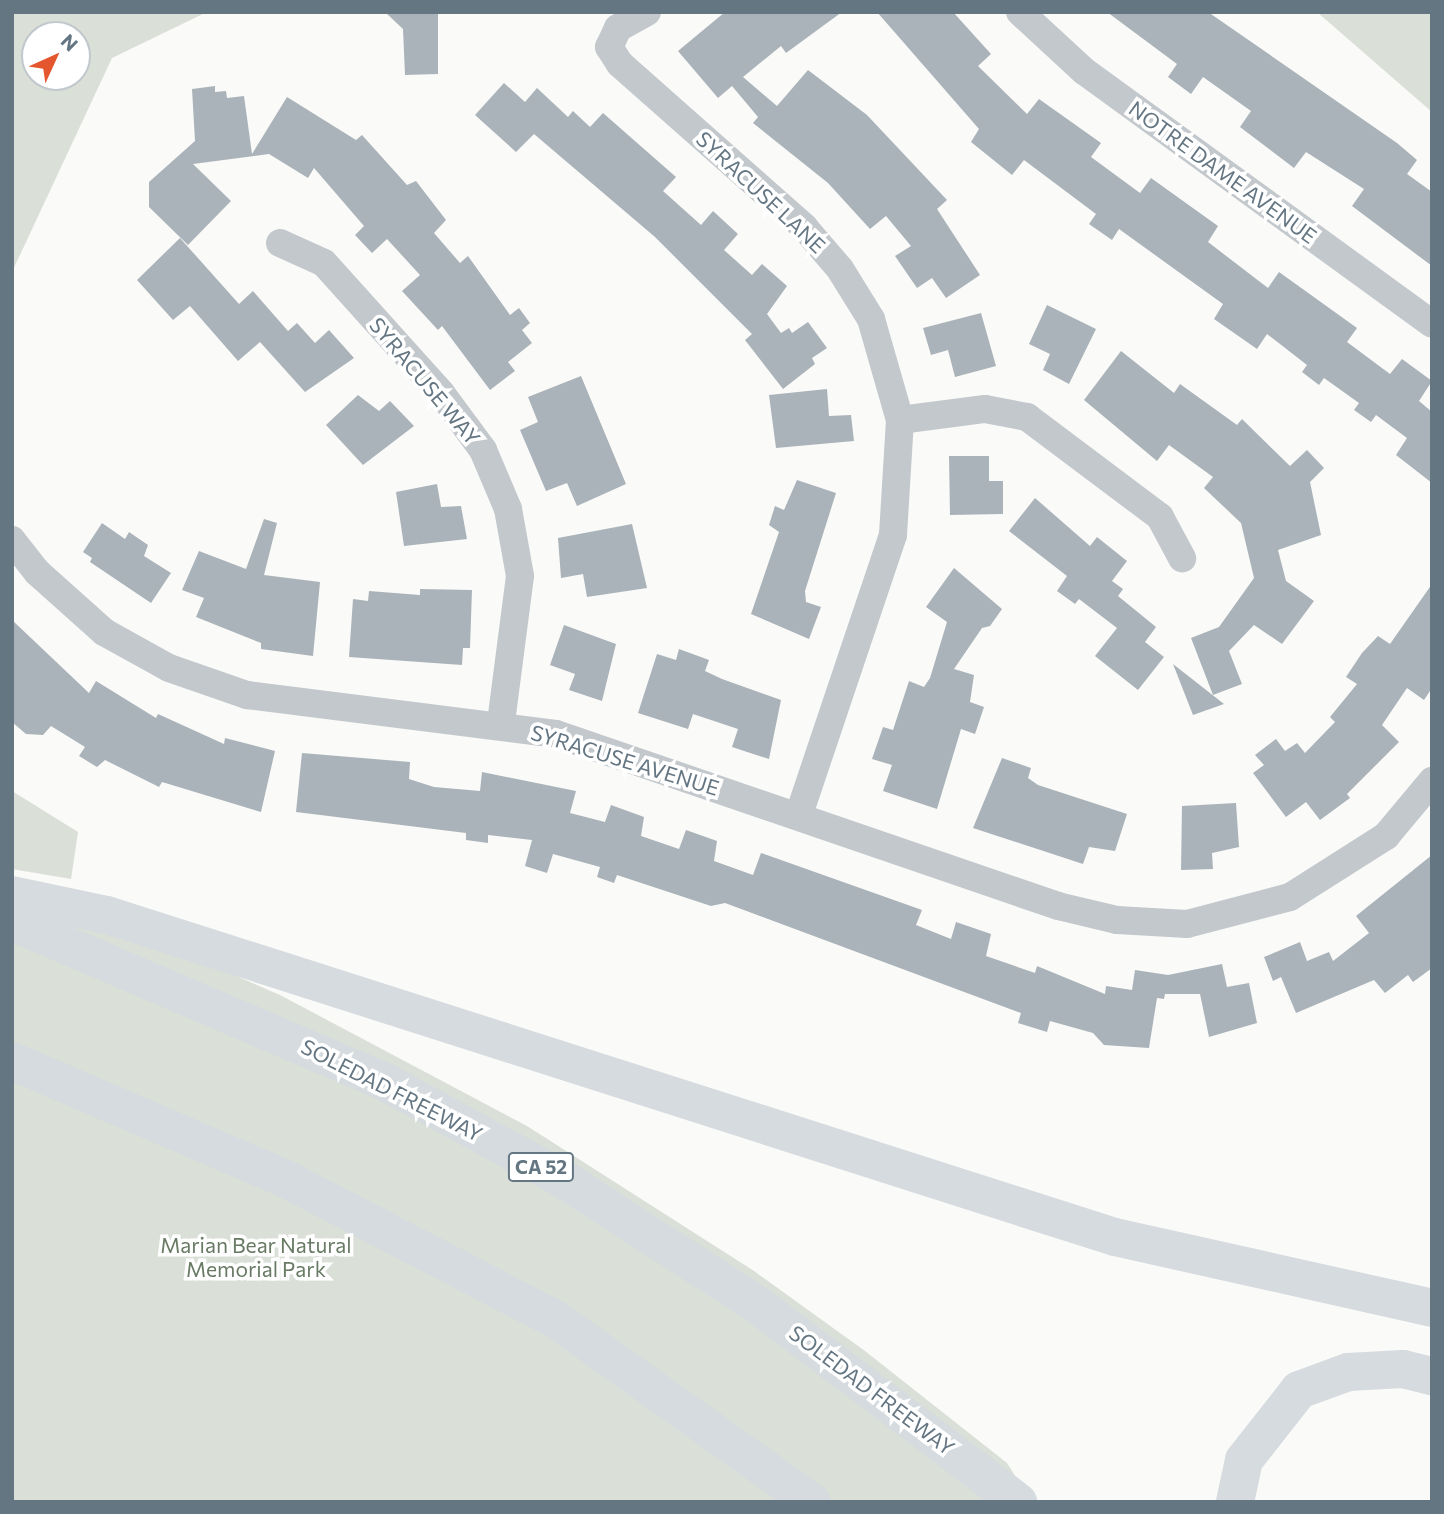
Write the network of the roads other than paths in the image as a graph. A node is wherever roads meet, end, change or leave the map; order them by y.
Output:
1 (648, 12) edge
2 (1020, 12) edge
3 (280, 243) dead end
4 (1432, 324) edge
5 (900, 420) junction
6 (12, 540) edge
7 (1182, 558) dead end
8 (501, 723) junction
9 (1432, 780) edge
10 (799, 816) junction
11 (12, 895) edge
12 (12, 922) edge
13 (12, 1061) edge
14 (1384, 1296) junction
15 (1432, 1297) edge
16 (1432, 1308) edge
17 (1432, 1376) edge
18 (812, 1502) edge
19 (1018, 1502) edge
20 (1235, 1502) edge

1 - 5 street, SYRACUSE LANE
2 - 4 street, NOTRE DAME AVENUE
3 - 8 street, SYRACUSE WAY
5 - 7 street
5 - 10 street, SYRACUSE LANE
6 - 8 street, SYRACUSE AVENUE
8 - 10 street, SYRACUSE AVENUE
9 - 10 street, SYRACUSE AVENUE
11 - 14 highway
12 - 19 highway, SOLEDAD FREEWAY / CA 52
13 - 18 highway
14 - 15 highway
14 - 16 highway
17 - 20 highway

